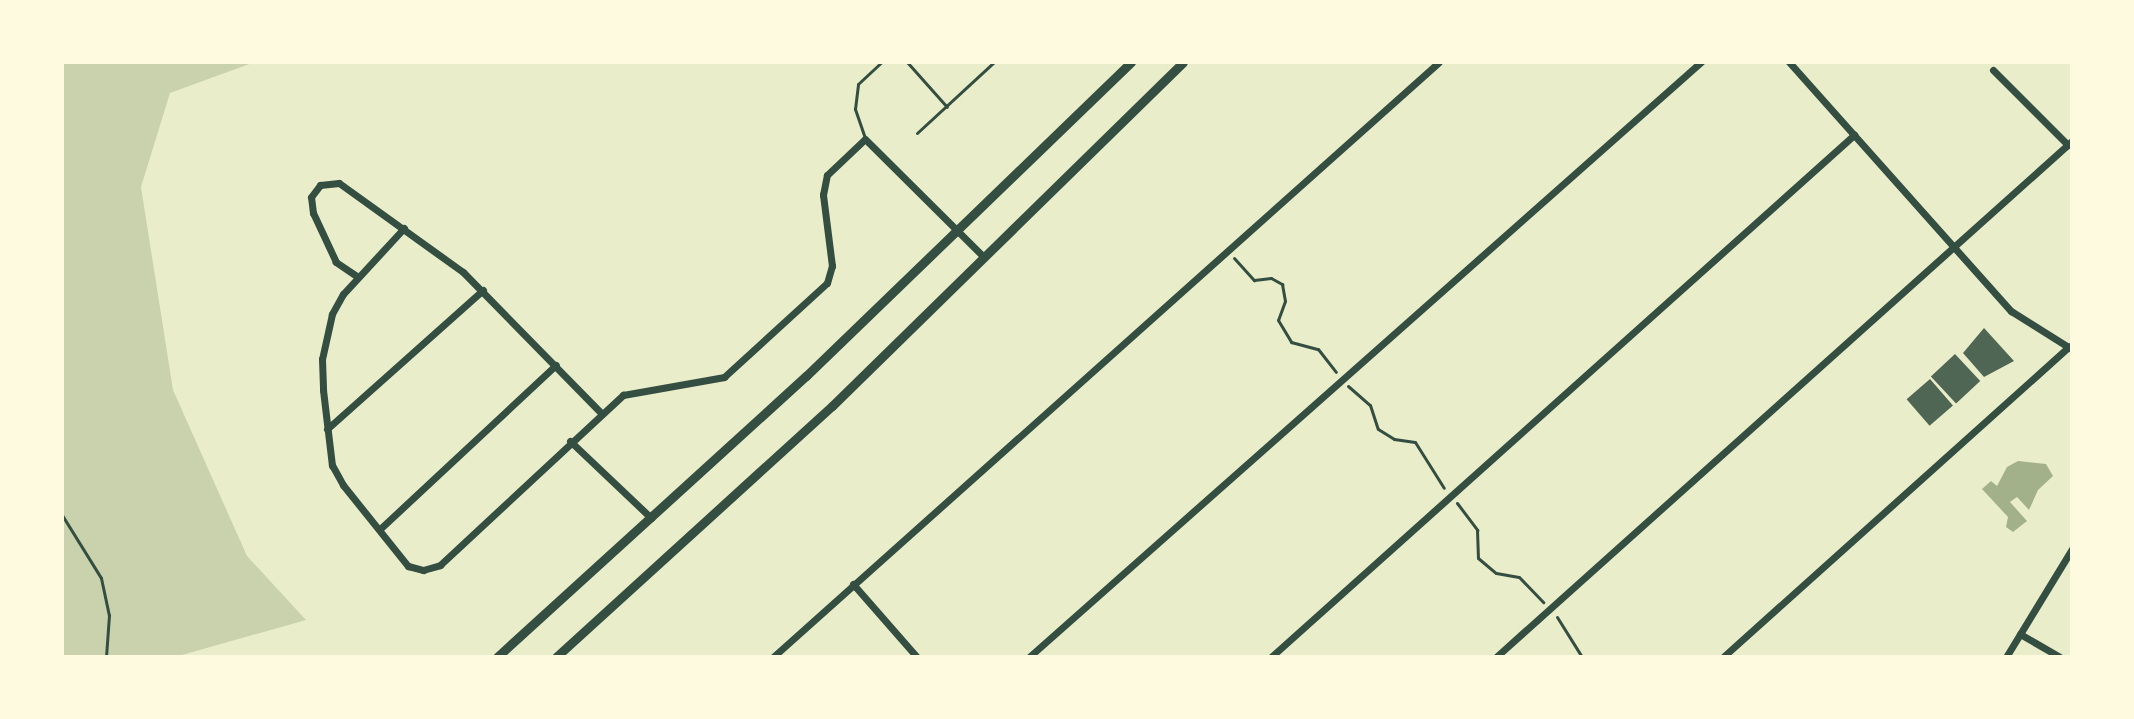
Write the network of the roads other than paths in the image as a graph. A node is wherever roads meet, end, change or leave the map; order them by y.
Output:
1 (869, 62) edge
2 (882, 62) edge
3 (907, 62) edge
4 (994, 62) edge
5 (1131, 62) edge
6 (1183, 62) edge
7 (1439, 62) edge
8 (1701, 62) edge
9 (1789, 62) edge
10 (875, 69) junction
11 (1993, 70) dead end
12 (947, 107) junction
13 (917, 133) dead end
14 (1854, 135) junction
15 (865, 139) junction
16 (2070, 143) edge
17 (404, 228) junction
18 (957, 228) junction
19 (1958, 248) junction
20 (983, 256) junction
21 (358, 277) junction
22 (483, 290) junction
23 (2070, 348) edge
24 (556, 365) junction
25 (600, 412) junction
26 (327, 429) junction
27 (570, 441) junction
28 (651, 518) junction
29 (381, 528) junction
30 (2072, 549) edge
31 (2065, 561) junction
32 (2072, 567) edge
33 (853, 584) junction
34 (2020, 634) junction
35 (497, 657) edge
36 (556, 657) edge
37 (773, 657) edge
38 (917, 657) edge
39 (1029, 657) edge
40 (1271, 657) edge
41 (1496, 657) edge
42 (1723, 657) edge
43 (2006, 657) edge
44 (2060, 657) edge

1 - 10 lane
2 - 10 lane
3 - 12 lane
4 - 12 lane
5 - 18 main road
6 - 20 main road
7 - 33 street
8 - 39 street
9 - 14 street
10 - 15 lane
11 - 16 street
12 - 13 lane
14 - 19 street
14 - 40 street
15 - 18 street
15 - 25 street
16 - 19 street
17 - 21 street
17 - 21 street
17 - 22 street
18 - 20 street
18 - 28 main road
19 - 23 street
19 - 41 street
20 - 36 main road
21 - 26 street
22 - 24 street
22 - 26 street
23 - 42 street
24 - 25 street
24 - 29 street
25 - 27 street
26 - 29 street
27 - 28 street
27 - 29 street
28 - 35 main road
30 - 31 street
31 - 32 street
31 - 34 street
33 - 37 street
33 - 38 street
34 - 43 street
34 - 44 street

